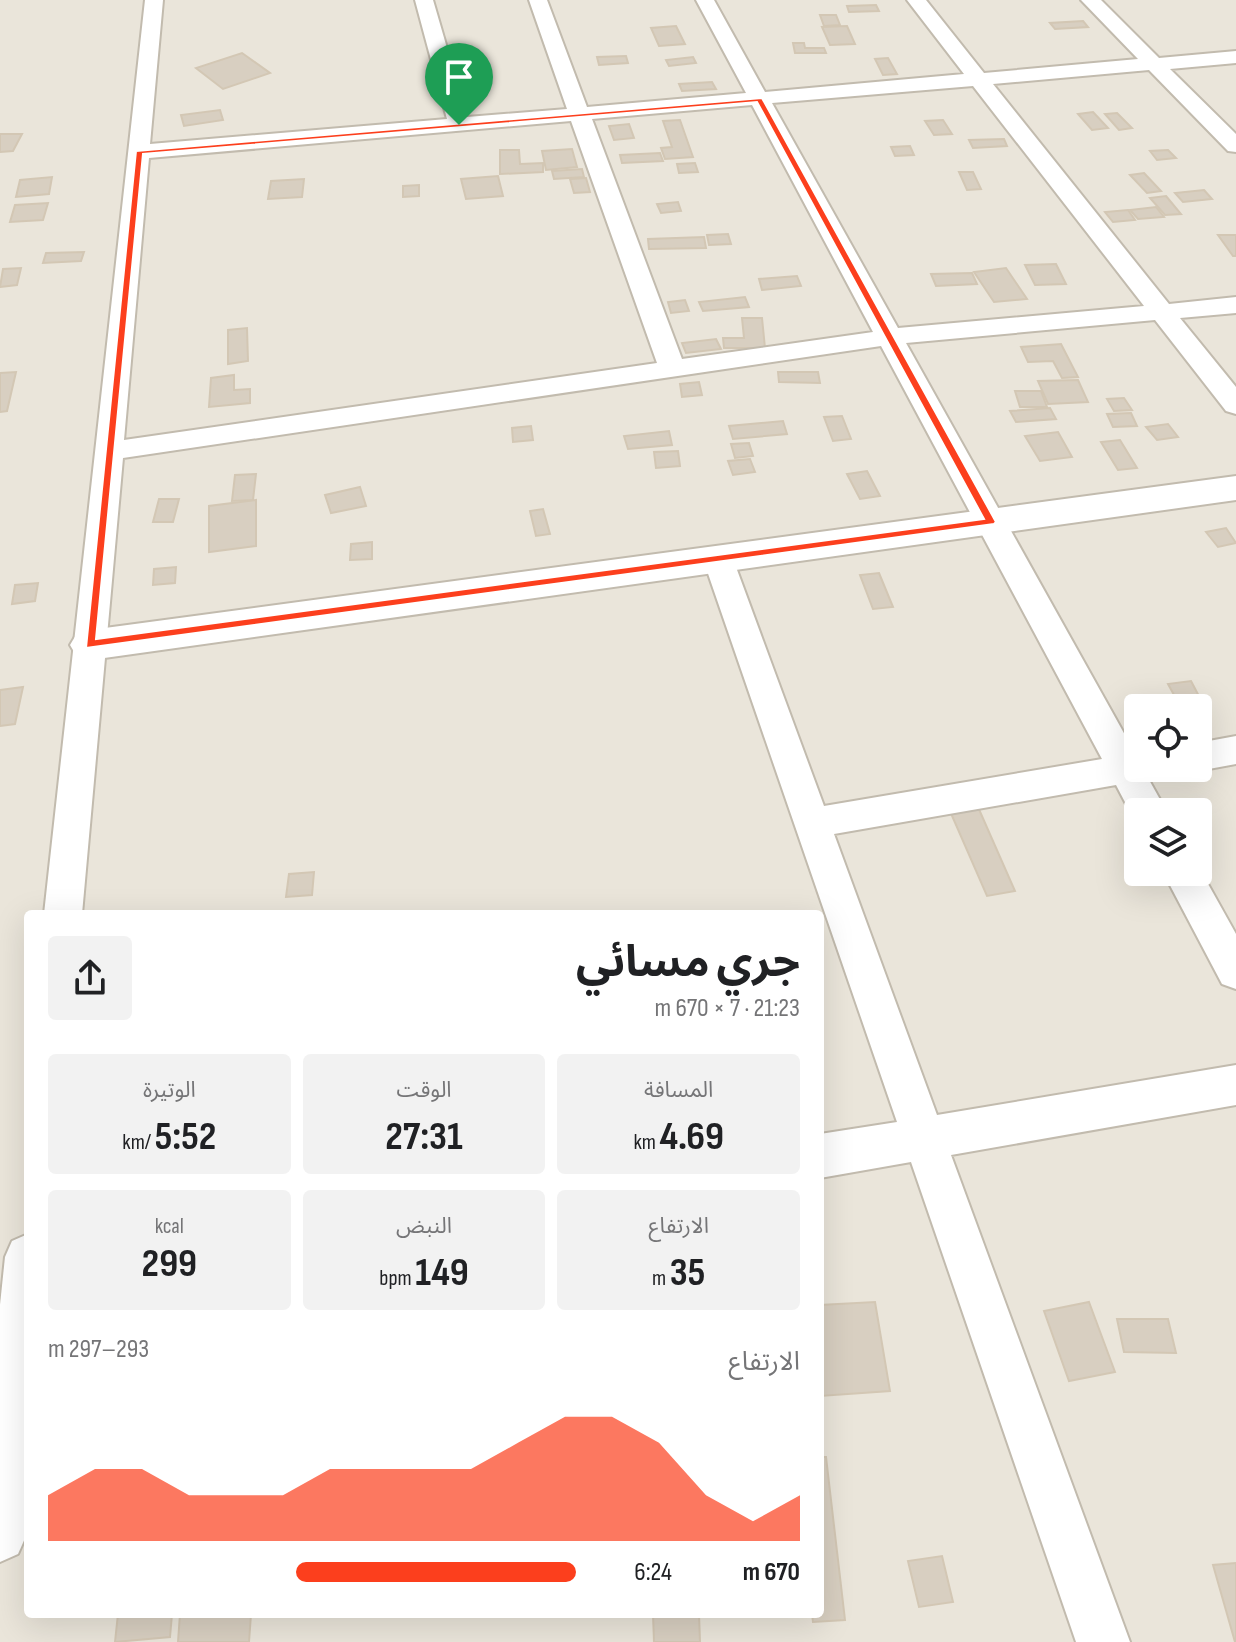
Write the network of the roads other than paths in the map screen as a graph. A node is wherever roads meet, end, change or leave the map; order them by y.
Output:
1 (154, 0) edge
2 (424, 0) edge
3 (538, 0) edge
4 (705, 0) edge
5 (916, 0) edge
6 (1090, 0) edge
7 (1236, 57) edge
8 (1157, 64) junction
9 (979, 80) junction
10 (759, 99) junction
11 (578, 115) junction
12 (459, 125) junction
13 (1236, 146) edge
14 (139, 152) junction
15 (1236, 305) edge
16 (1162, 311) junction
17 (889, 337) junction
18 (672, 369) junction
19 (1236, 405) edge
20 (109, 451) junction
21 (1236, 488) edge
22 (990, 522) junction
23 (718, 559) junction
24 (90, 645) junction
25 (1236, 750) edge
26 (1124, 754) edge
27 (1212, 754) edge
28 (1124, 769) edge
29 (812, 823) junction
30 (1190, 886) edge
31 (63, 910) edge
32 (1236, 971) edge
33 (1236, 1085) edge
34 (923, 1138) junction
35 (824, 1155) edge
36 (24, 1310) edge
37 (0, 1536) edge
38 (1103, 1642) edge

1 - 14 street
2 - 12 street
3 - 11 street
4 - 10 street
5 - 9 street
6 - 8 street
7 - 8 street
8 - 9 street
8 - 13 street
9 - 10 street
9 - 16 street
10 - 11 street
10 - 17 street
11 - 12 street
11 - 18 street
12 - 14 street
14 - 20 street
15 - 16 street
16 - 17 street
16 - 19 street
17 - 18 street
17 - 22 street
18 - 20 street
20 - 24 street
21 - 22 street
22 - 23 street
22 - 26 street
23 - 24 street
23 - 29 street
24 - 31 street
25 - 27 street
28 - 29 street
29 - 34 street
30 - 32 street
33 - 34 street
34 - 35 street
34 - 38 street
36 - 37 street

